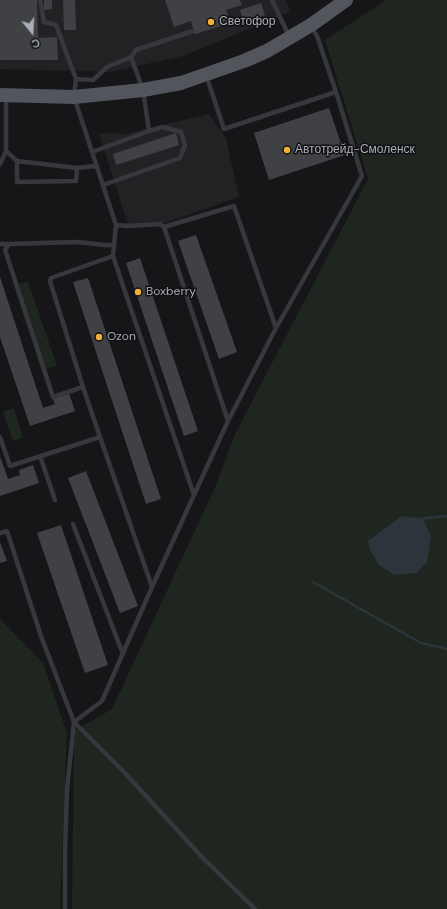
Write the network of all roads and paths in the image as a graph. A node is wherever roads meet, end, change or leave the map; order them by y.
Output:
1 (40, 0) edge
2 (272, 0) edge
3 (346, 0) edge
4 (311, 25) junction
5 (193, 31) dead end
6 (290, 38) junction
7 (131, 57) junction
8 (206, 75) junction
9 (76, 79) junction
10 (143, 90) junction
11 (336, 92) junction
12 (3, 95) edge
13 (74, 97) junction
14 (149, 131) junction
15 (6, 151) junction
16 (92, 152) junction
17 (17, 161) junction
18 (0, 164) edge
19 (96, 166) junction
20 (77, 168) junction
21 (103, 185) junction
22 (116, 225) junction
23 (164, 227) junction
24 (0, 244) edge
25 (8, 244) junction
26 (114, 245) junction
27 (113, 256) junction
28 (276, 328) junction
29 (83, 387) junction
30 (228, 420) junction
31 (0, 437) edge
32 (100, 437) junction
33 (40, 456) junction
34 (194, 495) junction
35 (55, 500) dead end
36 (73, 524) dead end
37 (0, 533) edge
38 (152, 587) junction
39 (123, 654) junction
40 (74, 722) junction
41 (65, 909) edge
42 (255, 909) edge

1 - 9 lane
2 - 6 lane
3 - 4 main road
4 - 6 main road
4 - 11 lane
5 - 7 lane
6 - 8 main road
7 - 9 lane
7 - 10 lane
8 - 10 main road
8 - 11 lane
9 - 13 lane
10 - 13 main road
10 - 14 lane
11 - 28 lane
12 - 13 main road
12 - 15 lane
13 - 16 lane
14 - 16 lane
14 - 21 lane
15 - 17 lane
15 - 18 lane
16 - 19 lane
17 - 20 lane
17 - 20 lane
19 - 20 lane
19 - 21 lane
21 - 22 lane
22 - 23 lane
22 - 26 lane
23 - 28 lane
23 - 30 lane
24 - 25 lane
25 - 26 lane
25 - 29 lane
26 - 27 lane
27 - 29 lane
27 - 34 lane
28 - 30 lane
29 - 32 lane
30 - 34 lane
31 - 33 lane
32 - 33 lane
32 - 38 lane
33 - 35 lane
34 - 38 lane
36 - 39 lane
37 - 40 lane
38 - 39 lane
39 - 40 lane
40 - 41 lane
40 - 42 lane

